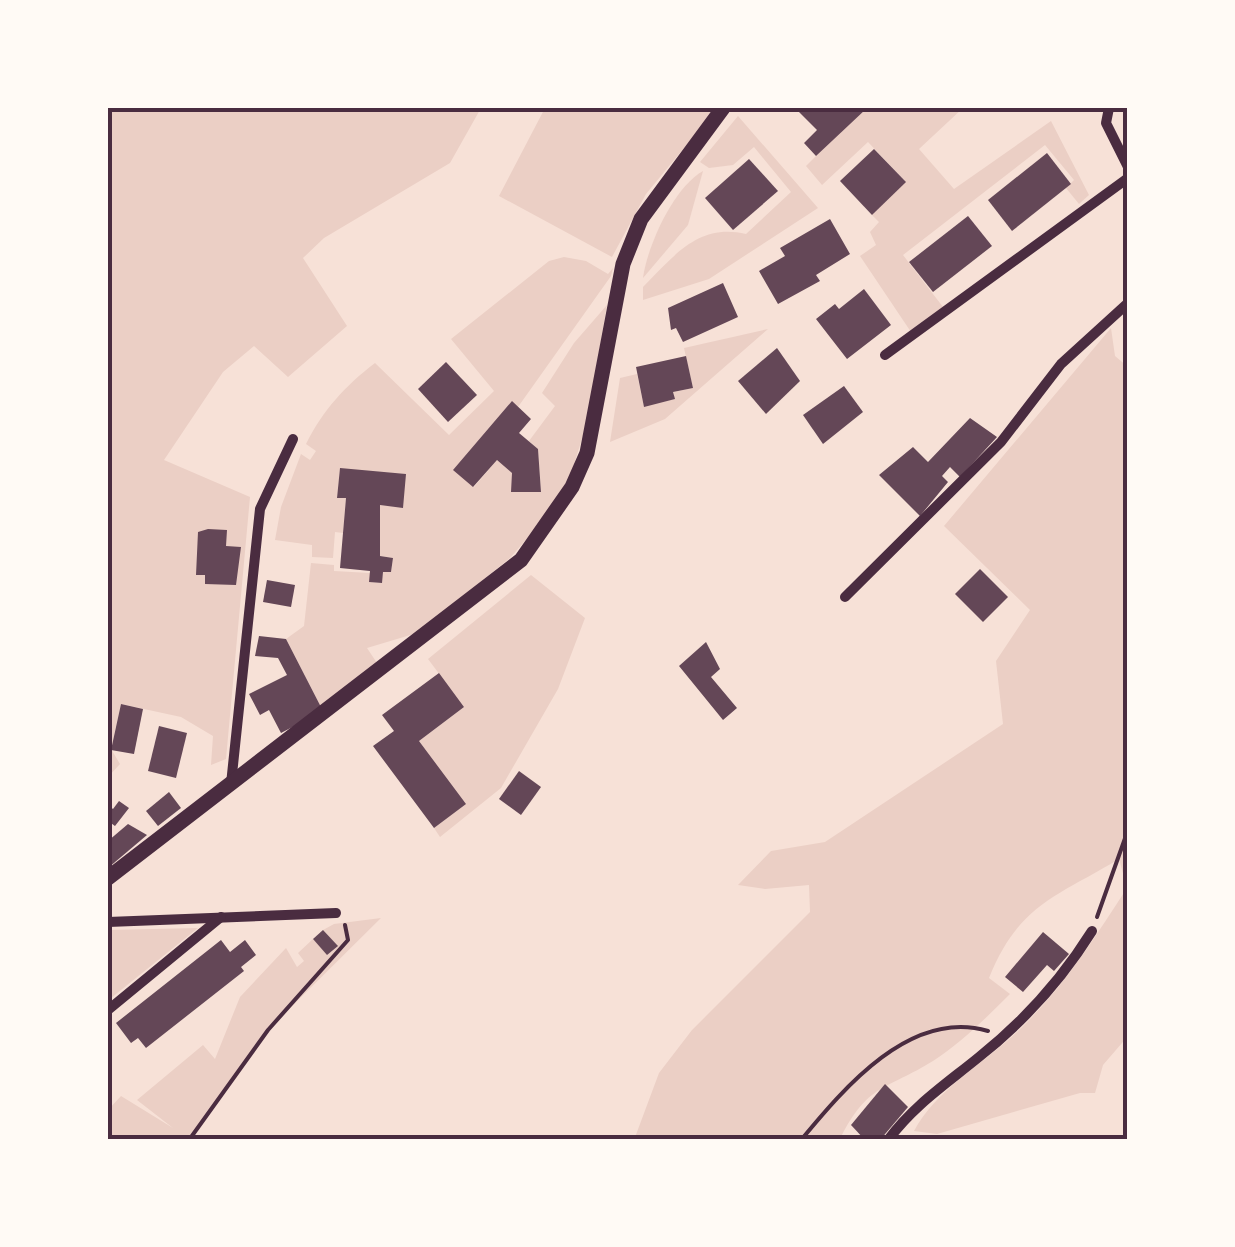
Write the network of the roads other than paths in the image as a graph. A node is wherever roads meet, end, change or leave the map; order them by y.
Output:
1 (723, 108) edge
2 (1109, 108) edge
3 (1128, 167) edge
4 (1128, 178) edge
5 (1128, 304) edge
6 (885, 355) dead end
7 (293, 440) dead end
8 (845, 597) dead end
9 (231, 785) junction
10 (108, 878) edge
11 (336, 914) road end
12 (222, 916) junction
13 (108, 922) edge
14 (1092, 931) road end
15 (108, 1010) edge
16 (888, 1140) edge

1 - 9 main road
2 - 3 street
4 - 6 street
5 - 8 street
7 - 9 street
9 - 10 main road
11 - 12 street
12 - 13 street
12 - 15 street
14 - 16 street

